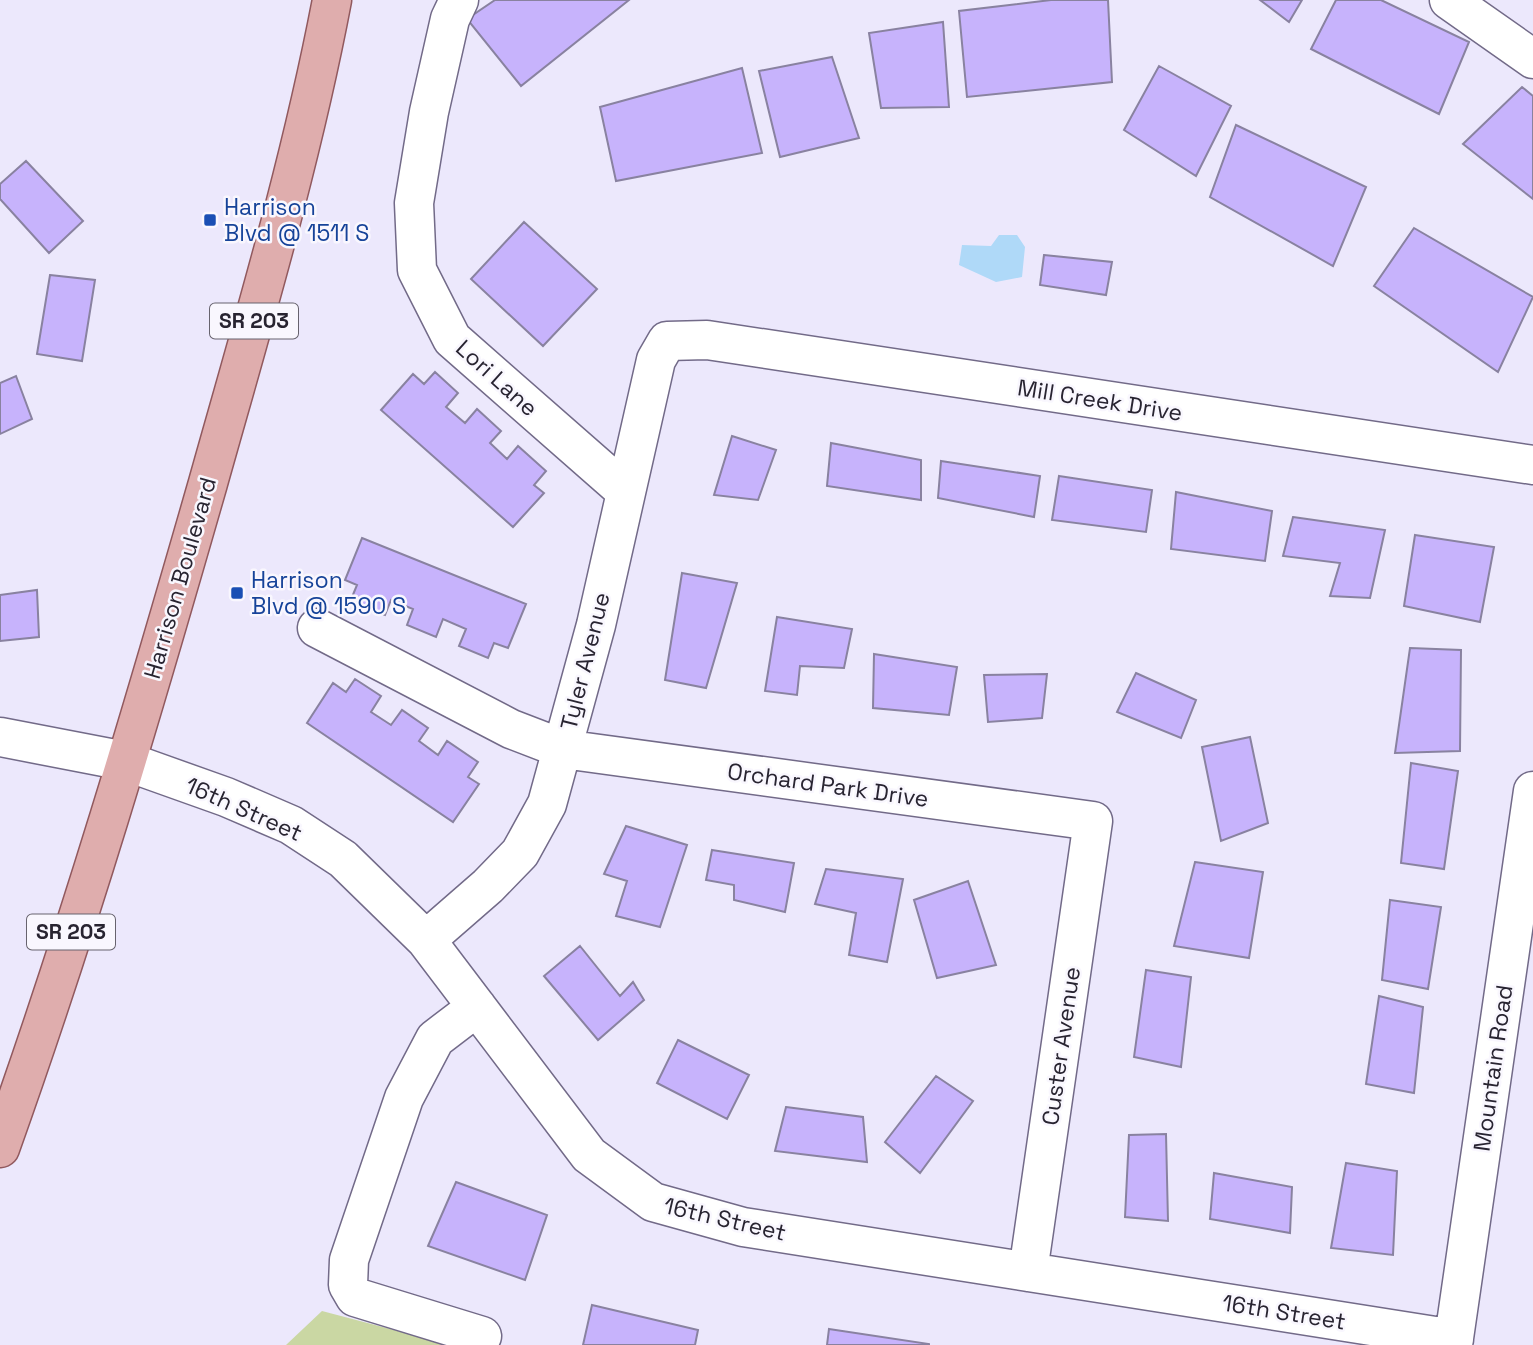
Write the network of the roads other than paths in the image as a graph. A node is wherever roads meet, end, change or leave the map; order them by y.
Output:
1 (332, 0) edge
2 (459, 0) edge
3 (1449, 0) edge
4 (1533, 59) edge
5 (667, 341) joint
6 (1533, 465) edge
7 (624, 490) junction
8 (317, 628) dead end
9 (0, 737) edge
10 (562, 748) junction
11 (125, 761) junction
12 (1533, 791) edge
13 (1093, 821) joint
14 (426, 940) junction
15 (477, 1007) junction
16 (0, 1148) edge
17 (1028, 1272) junction
18 (482, 1336) dead end
19 (1453, 1342) edge

1 - 11 main road, Harrison Boulevard / SR 203
2 - 7 street, Lori Lane
3 - 4 street
5 - 6 street, Mill Creek Drive
5 - 7 street, Tyler Avenue
7 - 10 street, Tyler Avenue
8 - 10 street, Orchard Park Drive
9 - 11 street, 16th Street
10 - 13 street, Orchard Park Drive
10 - 14 street, Tyler Avenue
11 - 14 street, 16th Street
11 - 16 main road, Harrison Boulevard / SR 203
12 - 19 street, Mountain Road
13 - 17 street, Custer Avenue
14 - 15 street, 16th Street
15 - 17 street, 16th Street
15 - 18 street
17 - 19 street, 16th Street

